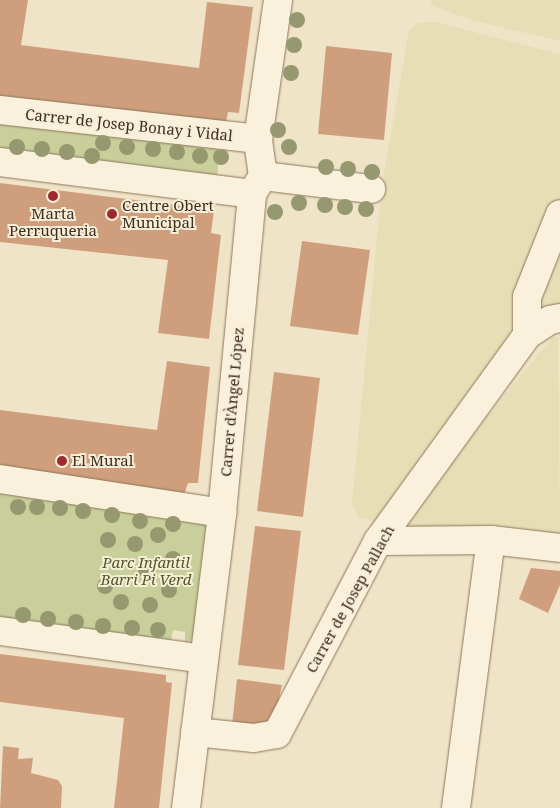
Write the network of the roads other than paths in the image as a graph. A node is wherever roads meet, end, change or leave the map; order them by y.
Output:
1 (278, 0) edge
2 (0, 110) edge
3 (258, 139) junction
4 (0, 162) edge
5 (257, 185) junction
6 (371, 189) dead end
7 (560, 214) edge
8 (560, 318) edge
9 (527, 335) junction
10 (0, 479) edge
11 (222, 513) junction
12 (378, 540) junction
13 (490, 540) junction
14 (560, 548) edge
15 (0, 631) edge
16 (204, 659) junction
17 (195, 732) junction
18 (186, 808) edge
19 (456, 808) edge

1 - 3 street, Carrer d'Àngel López
2 - 3 street, Carrer de Josep Bonay i Vidal
3 - 5 street, Carrer d'Àngel López
4 - 5 street
5 - 6 street
5 - 11 street, Carrer d'Àngel López
7 - 9 street
8 - 9 street, Carrer de Josep Pallach
9 - 12 street, Carrer de Josep Pallach
10 - 11 street
11 - 16 street, Carrer d'Àngel López
12 - 13 street
12 - 17 street, Carrer de Josep Pallach
13 - 14 street
13 - 19 street
15 - 16 street
16 - 17 street, Carrer d'Àngel López
17 - 18 street, Carrer d'Àngel López

